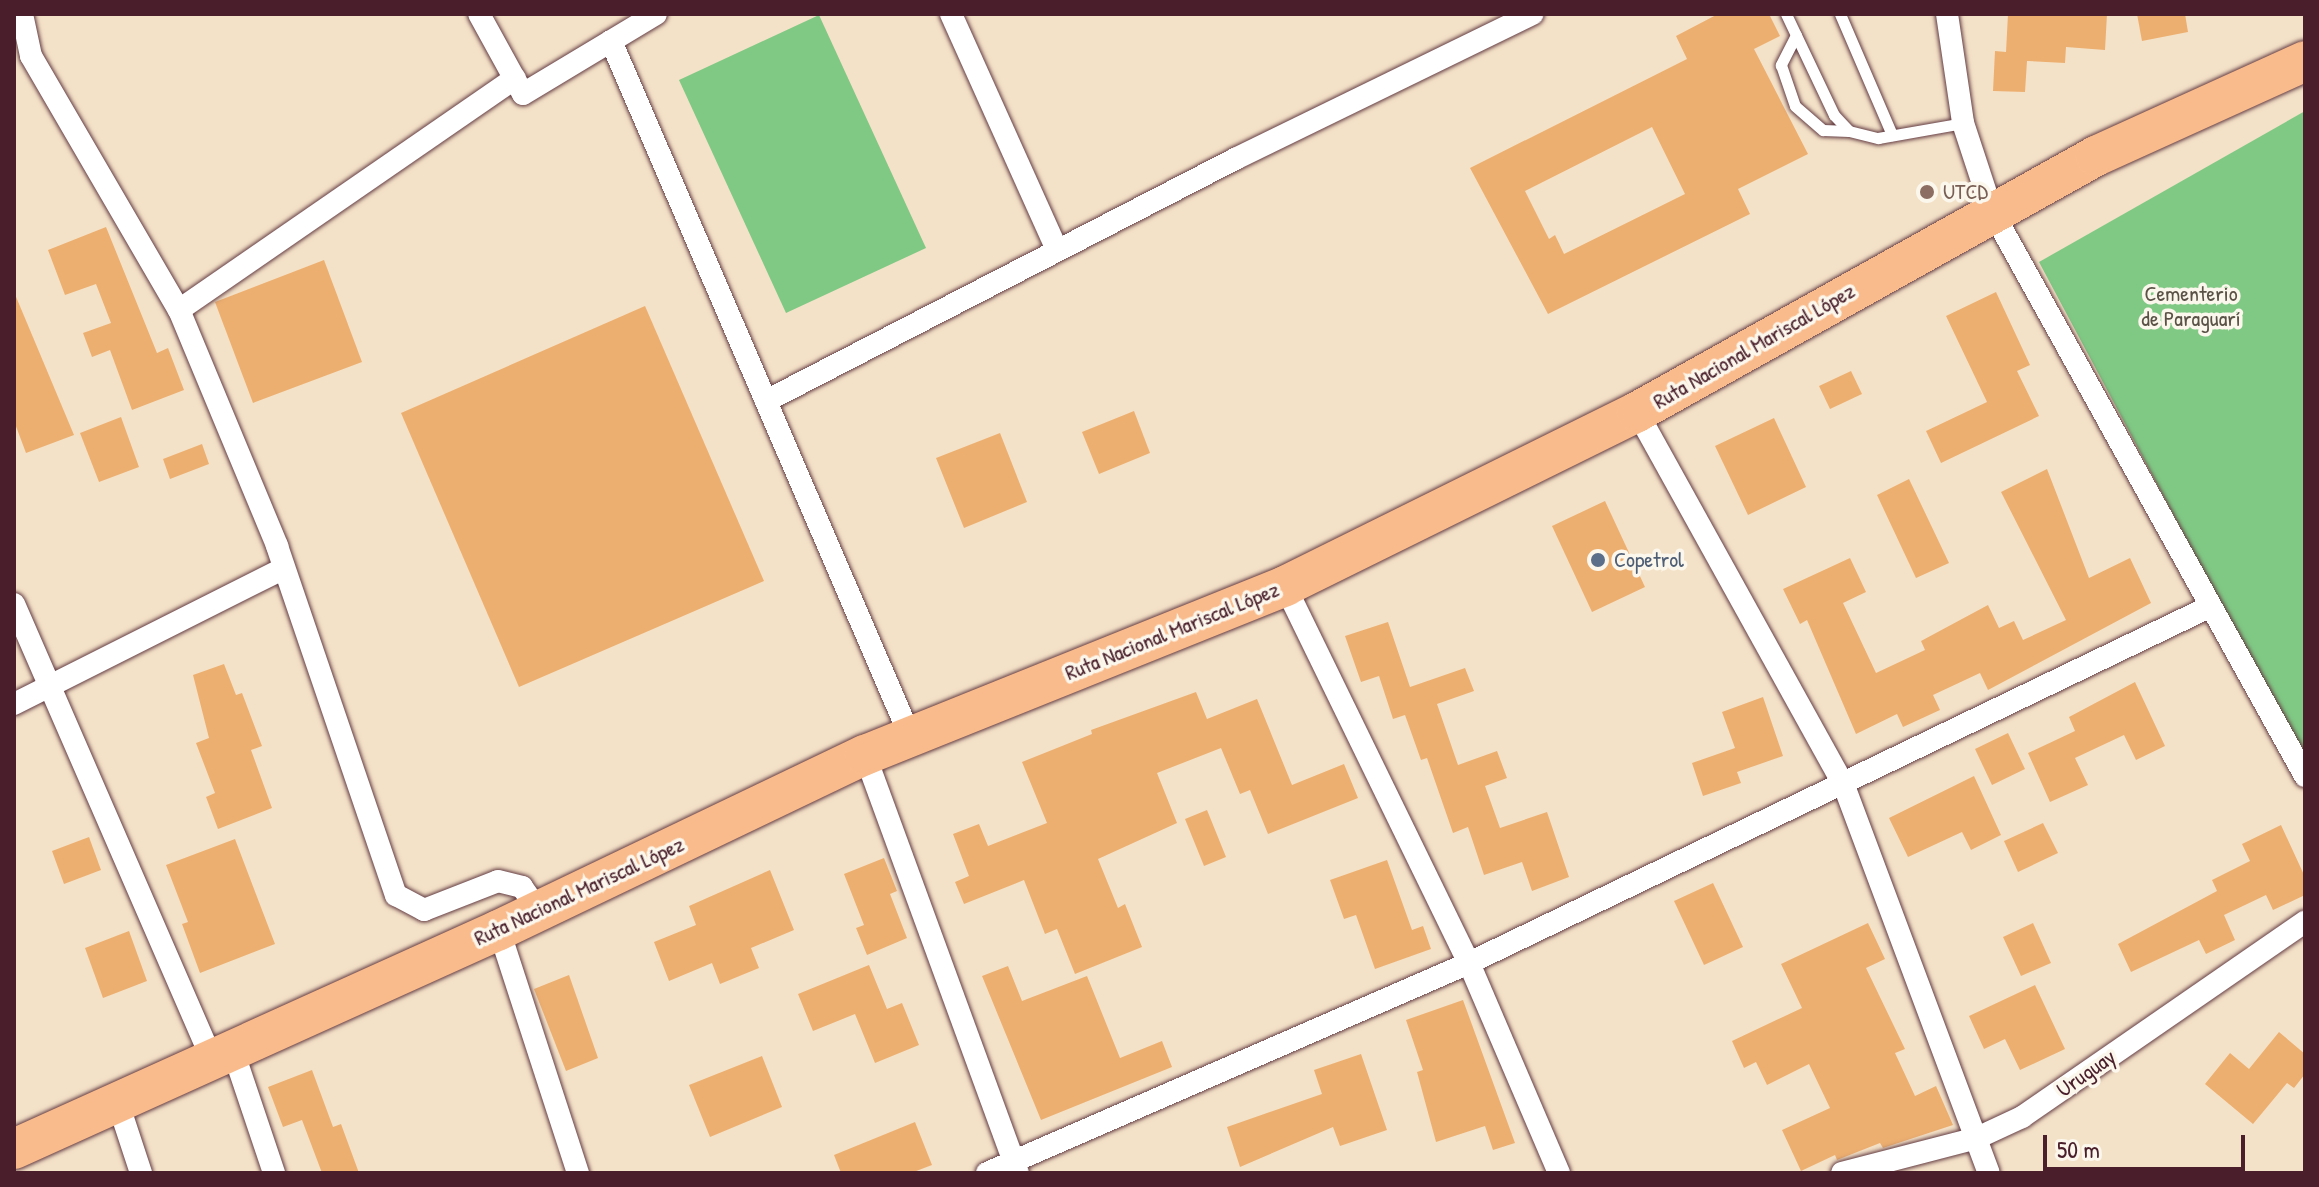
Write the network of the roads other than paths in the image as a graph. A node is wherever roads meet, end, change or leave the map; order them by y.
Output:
1 (22, 14) edge
2 (479, 14) edge
3 (656, 14) edge
4 (951, 14) edge
5 (1532, 14) edge
6 (1786, 14) edge
7 (1840, 14) edge
8 (1947, 14) edge
9 (1796, 35) junction
10 (611, 41) junction
11 (23, 60) edge
12 (2305, 61) edge
13 (515, 78) junction
14 (1963, 123) junction
15 (1849, 131) junction
16 (1892, 135) junction
17 (1992, 211) junction
18 (1057, 250) junction
19 (179, 310) junction
20 (766, 401) junction
21 (1637, 412) junction
22 (284, 568) junction
23 (1285, 586) junction
24 (14, 604) edge
25 (2211, 606) junction
26 (51, 689) junction
27 (14, 704) edge
28 (910, 736) junction
29 (865, 755) junction
30 (2305, 776) edge
31 (1843, 783) junction
32 (539, 911) junction
33 (2305, 922) edge
34 (499, 930) junction
35 (1469, 963) junction
36 (222, 1052) junction
37 (118, 1103) junction
38 (1977, 1138) junction
39 (14, 1149) edge
40 (1016, 1167) edge
41 (141, 1173) edge
42 (274, 1173) edge
43 (578, 1173) edge
44 (987, 1173) edge
45 (1559, 1173) edge
46 (1842, 1173) edge
47 (1989, 1173) edge

1 - 11 street
2 - 13 street
3 - 10 street
4 - 18 street
5 - 18 street
6 - 9 lane
7 - 16 lane
8 - 14 street
9 - 15 lane
9 - 15 lane
10 - 13 street
10 - 20 street
11 - 19 street
12 - 17 highway, Ruta Nacional Mariscal López
13 - 19 street
14 - 16 lane
14 - 17 street
15 - 16 lane
17 - 21 highway, Ruta Nacional Mariscal López
17 - 25 street
18 - 20 street
19 - 22 street
20 - 28 street
21 - 23 highway, Ruta Nacional Mariscal López
21 - 31 street
22 - 26 street
22 - 32 street
23 - 28 highway, Ruta Nacional Mariscal López
23 - 35 street
24 - 26 street
25 - 30 street
25 - 31 street
26 - 27 street
26 - 36 street
28 - 29 highway, Ruta Nacional Mariscal López
29 - 32 highway, Ruta Nacional Mariscal López
29 - 40 street
31 - 35 street
31 - 38 street
32 - 34 highway, Ruta Nacional Mariscal López
33 - 38 street, Uruguay
34 - 36 highway, Ruta Nacional Mariscal López
34 - 43 street
35 - 40 street
35 - 45 street
36 - 37 highway, Ruta Nacional Mariscal López
36 - 42 street
37 - 39 highway, Ruta Nacional Mariscal López
37 - 41 street
38 - 46 street, Uruguay
38 - 47 street
40 - 44 street

